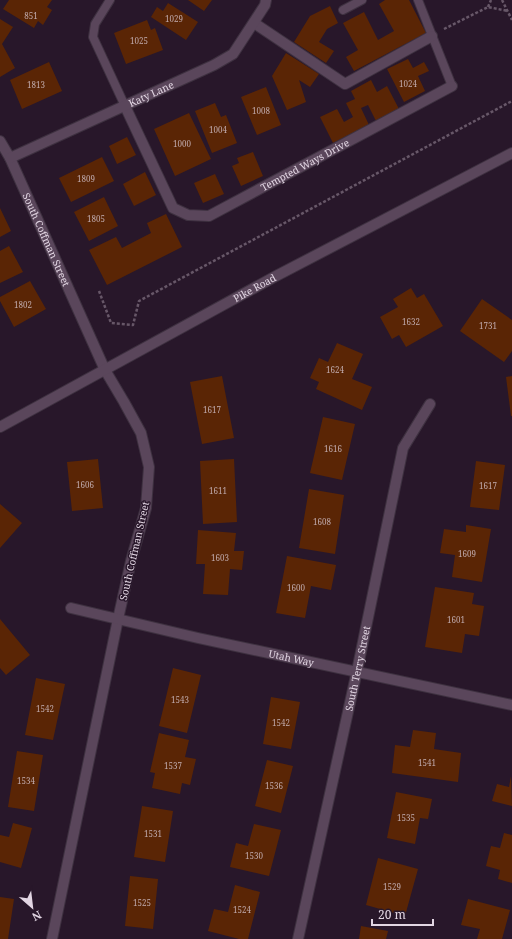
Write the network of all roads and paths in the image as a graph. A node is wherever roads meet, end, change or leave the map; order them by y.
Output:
1 (110, 0) edge
2 (266, 0) edge
3 (362, 0) edge
4 (418, 0) edge
5 (491, 0) edge
6 (502, 0) edge
7 (488, 7) junction
8 (344, 10) dead end
9 (508, 11) junction
10 (512, 20) edge
11 (254, 23) junction
12 (432, 36) junction
13 (452, 86) joint
14 (512, 101) edge
15 (125, 106) junction
16 (0, 141) edge
17 (512, 154) edge
18 (10, 158) junction
19 (99, 291) dead end
20 (105, 370) junction
21 (430, 404) dead end
22 (0, 427) edge
23 (71, 608) dead end
24 (118, 619) junction
25 (357, 671) junction
26 (512, 706) edge
27 (52, 939) edge
28 (298, 939) edge

1 - 15 lane
2 - 11 street, Katy Lane
3 - 8 lane
4 - 12 lane, Tempted Ways Drive
5 - 7 path
6 - 9 path
7 - 9 path
7 - 12 path
9 - 10 path
11 - 12 street
11 - 15 street, Katy Lane
12 - 13 lane, Tempted Ways Drive
13 - 15 street, Tempted Ways Drive
14 - 19 path
15 - 18 street, Katy Lane
16 - 18 street, South Coffman Street
17 - 20 street, Pike Road
18 - 20 street, South Coffman Street
20 - 22 street, Pike Road
20 - 24 street, South Coffman Street
21 - 25 street, South Terry Street
23 - 24 street, Utah Way
24 - 25 street, Utah Way
24 - 27 street, South Coffman Street
25 - 26 street, Utah Way
25 - 28 street, South Terry Street

